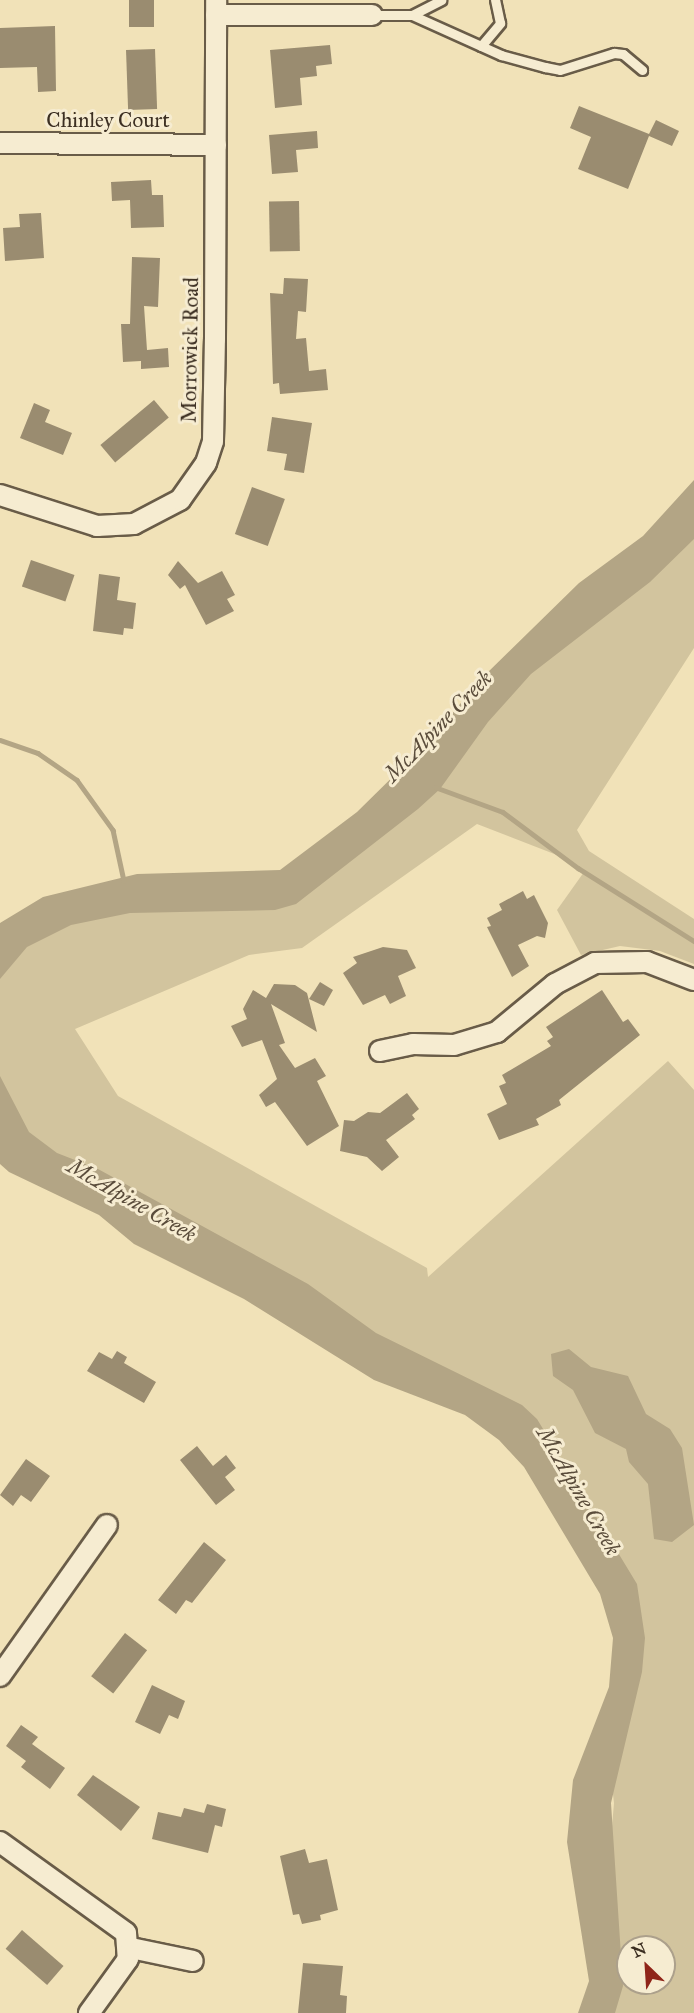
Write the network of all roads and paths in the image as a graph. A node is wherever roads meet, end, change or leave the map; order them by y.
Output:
1 (441, 0) edge
2 (495, 0) edge
3 (216, 7) edge
4 (372, 15) joint
5 (412, 15) junction
6 (481, 46) junction
7 (642, 70) dead end
8 (0, 144) edge
9 (216, 144) junction
10 (0, 495) edge
11 (694, 980) edge
12 (380, 1051) dead end
13 (107, 1525) dead end
14 (0, 1676) edge
15 (0, 1842) edge
16 (131, 1948) junction
17 (193, 1961) dead end
18 (89, 2013) edge

1 - 5 lane
2 - 6 lane
3 - 4 street
3 - 9 street, Morrowick Road
4 - 5 lane
5 - 6 lane
6 - 7 lane
8 - 9 street, Chinley Court
9 - 10 street, Morrowick Road
11 - 12 street
13 - 14 street
15 - 16 street
16 - 17 street
16 - 18 street

